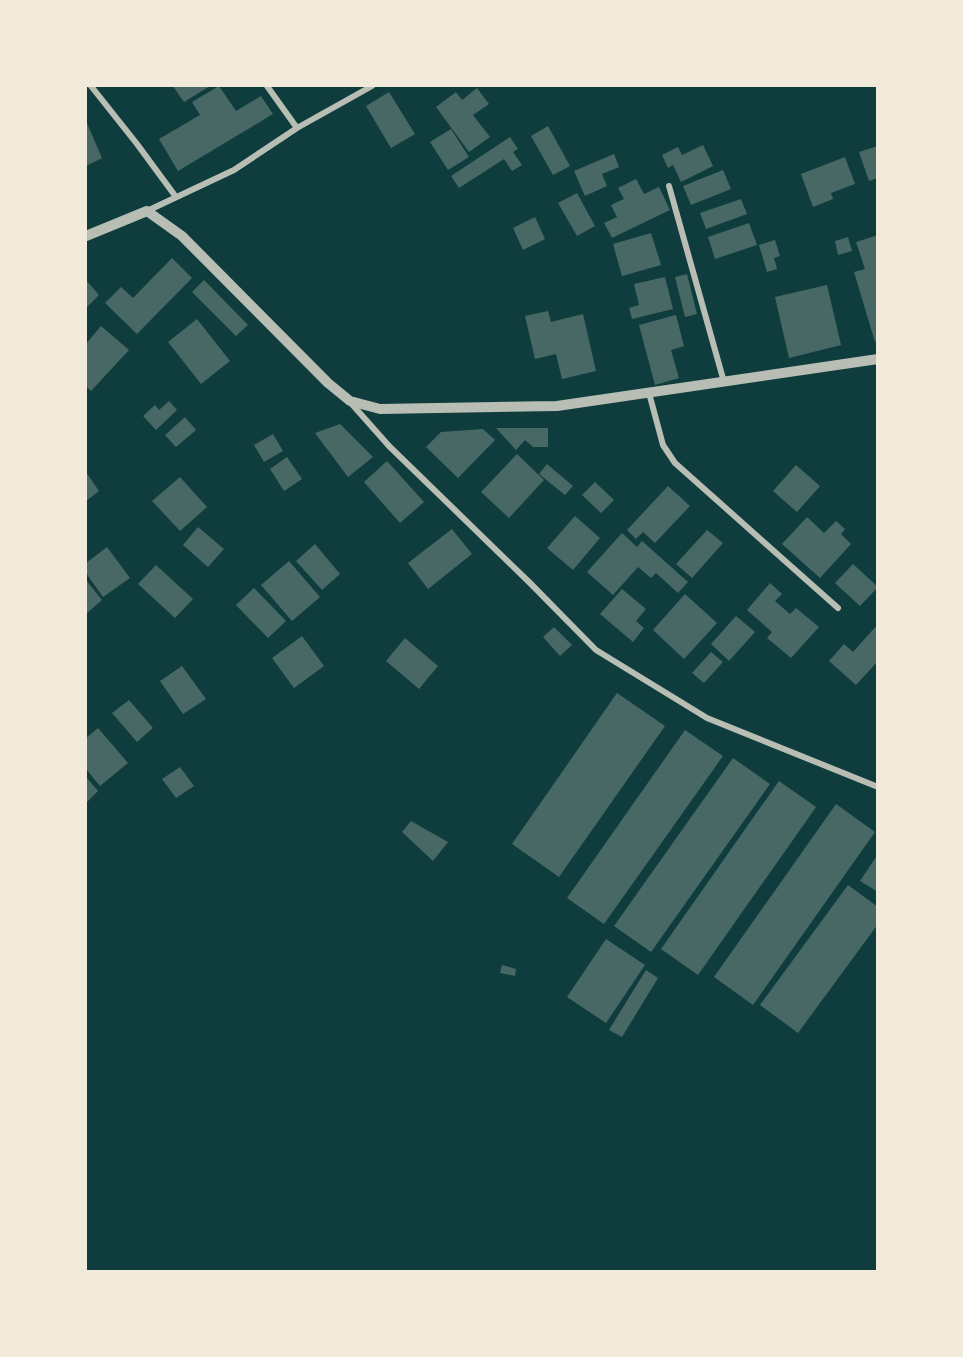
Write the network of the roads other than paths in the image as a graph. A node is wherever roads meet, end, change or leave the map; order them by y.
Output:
1 (91, 86) edge
2 (267, 86) edge
3 (372, 86) edge
4 (297, 128) junction
5 (669, 186) dead end
6 (176, 196) junction
7 (147, 211) junction
8 (86, 236) edge
9 (878, 359) edge
10 (724, 382) junction
11 (649, 393) junction
12 (350, 401) junction
13 (838, 608) dead end
14 (878, 788) edge

1 - 6 street
2 - 4 street
3 - 4 street
4 - 6 street
5 - 10 street
6 - 7 street
7 - 8 street
7 - 12 street
9 - 10 street
10 - 11 street
11 - 12 street
11 - 13 street
12 - 14 street

